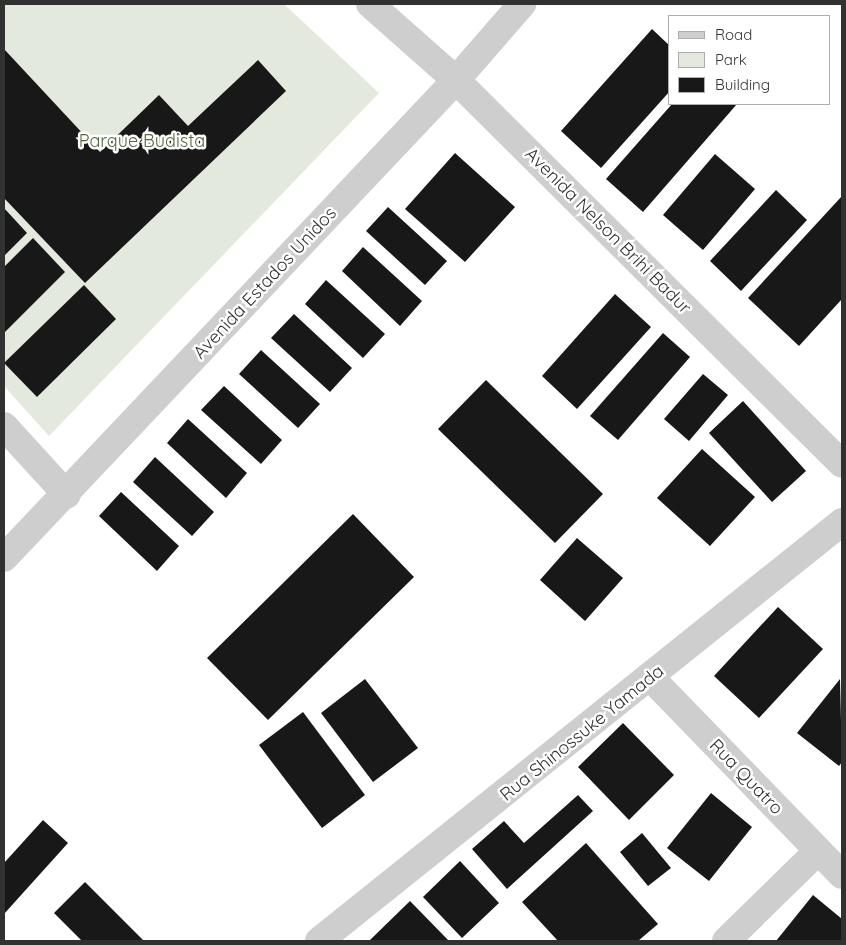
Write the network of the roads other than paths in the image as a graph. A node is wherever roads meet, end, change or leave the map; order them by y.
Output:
1 (370, 4) edge
2 (522, 4) edge
3 (456, 80) junction
4 (4, 426) edge
5 (842, 464) edge
6 (67, 495) junction
7 (842, 522) edge
8 (4, 558) edge
9 (652, 678) junction
10 (818, 851) junction
11 (842, 875) edge
12 (320, 941) edge
13 (726, 941) edge

1 - 3 street, Avenida Nelson Brihi Badur
2 - 3 street, Avenida Estados Unidos
3 - 5 street, Avenida Nelson Brihi Badur
3 - 6 street, Avenida Estados Unidos
4 - 6 street
6 - 8 street, Avenida Estados Unidos
7 - 9 street, Rua Shinossuke Yamada
9 - 10 street, Rua Quatro
9 - 12 street, Rua Shinossuke Yamada
10 - 11 street, Rua Quatro
10 - 13 street

